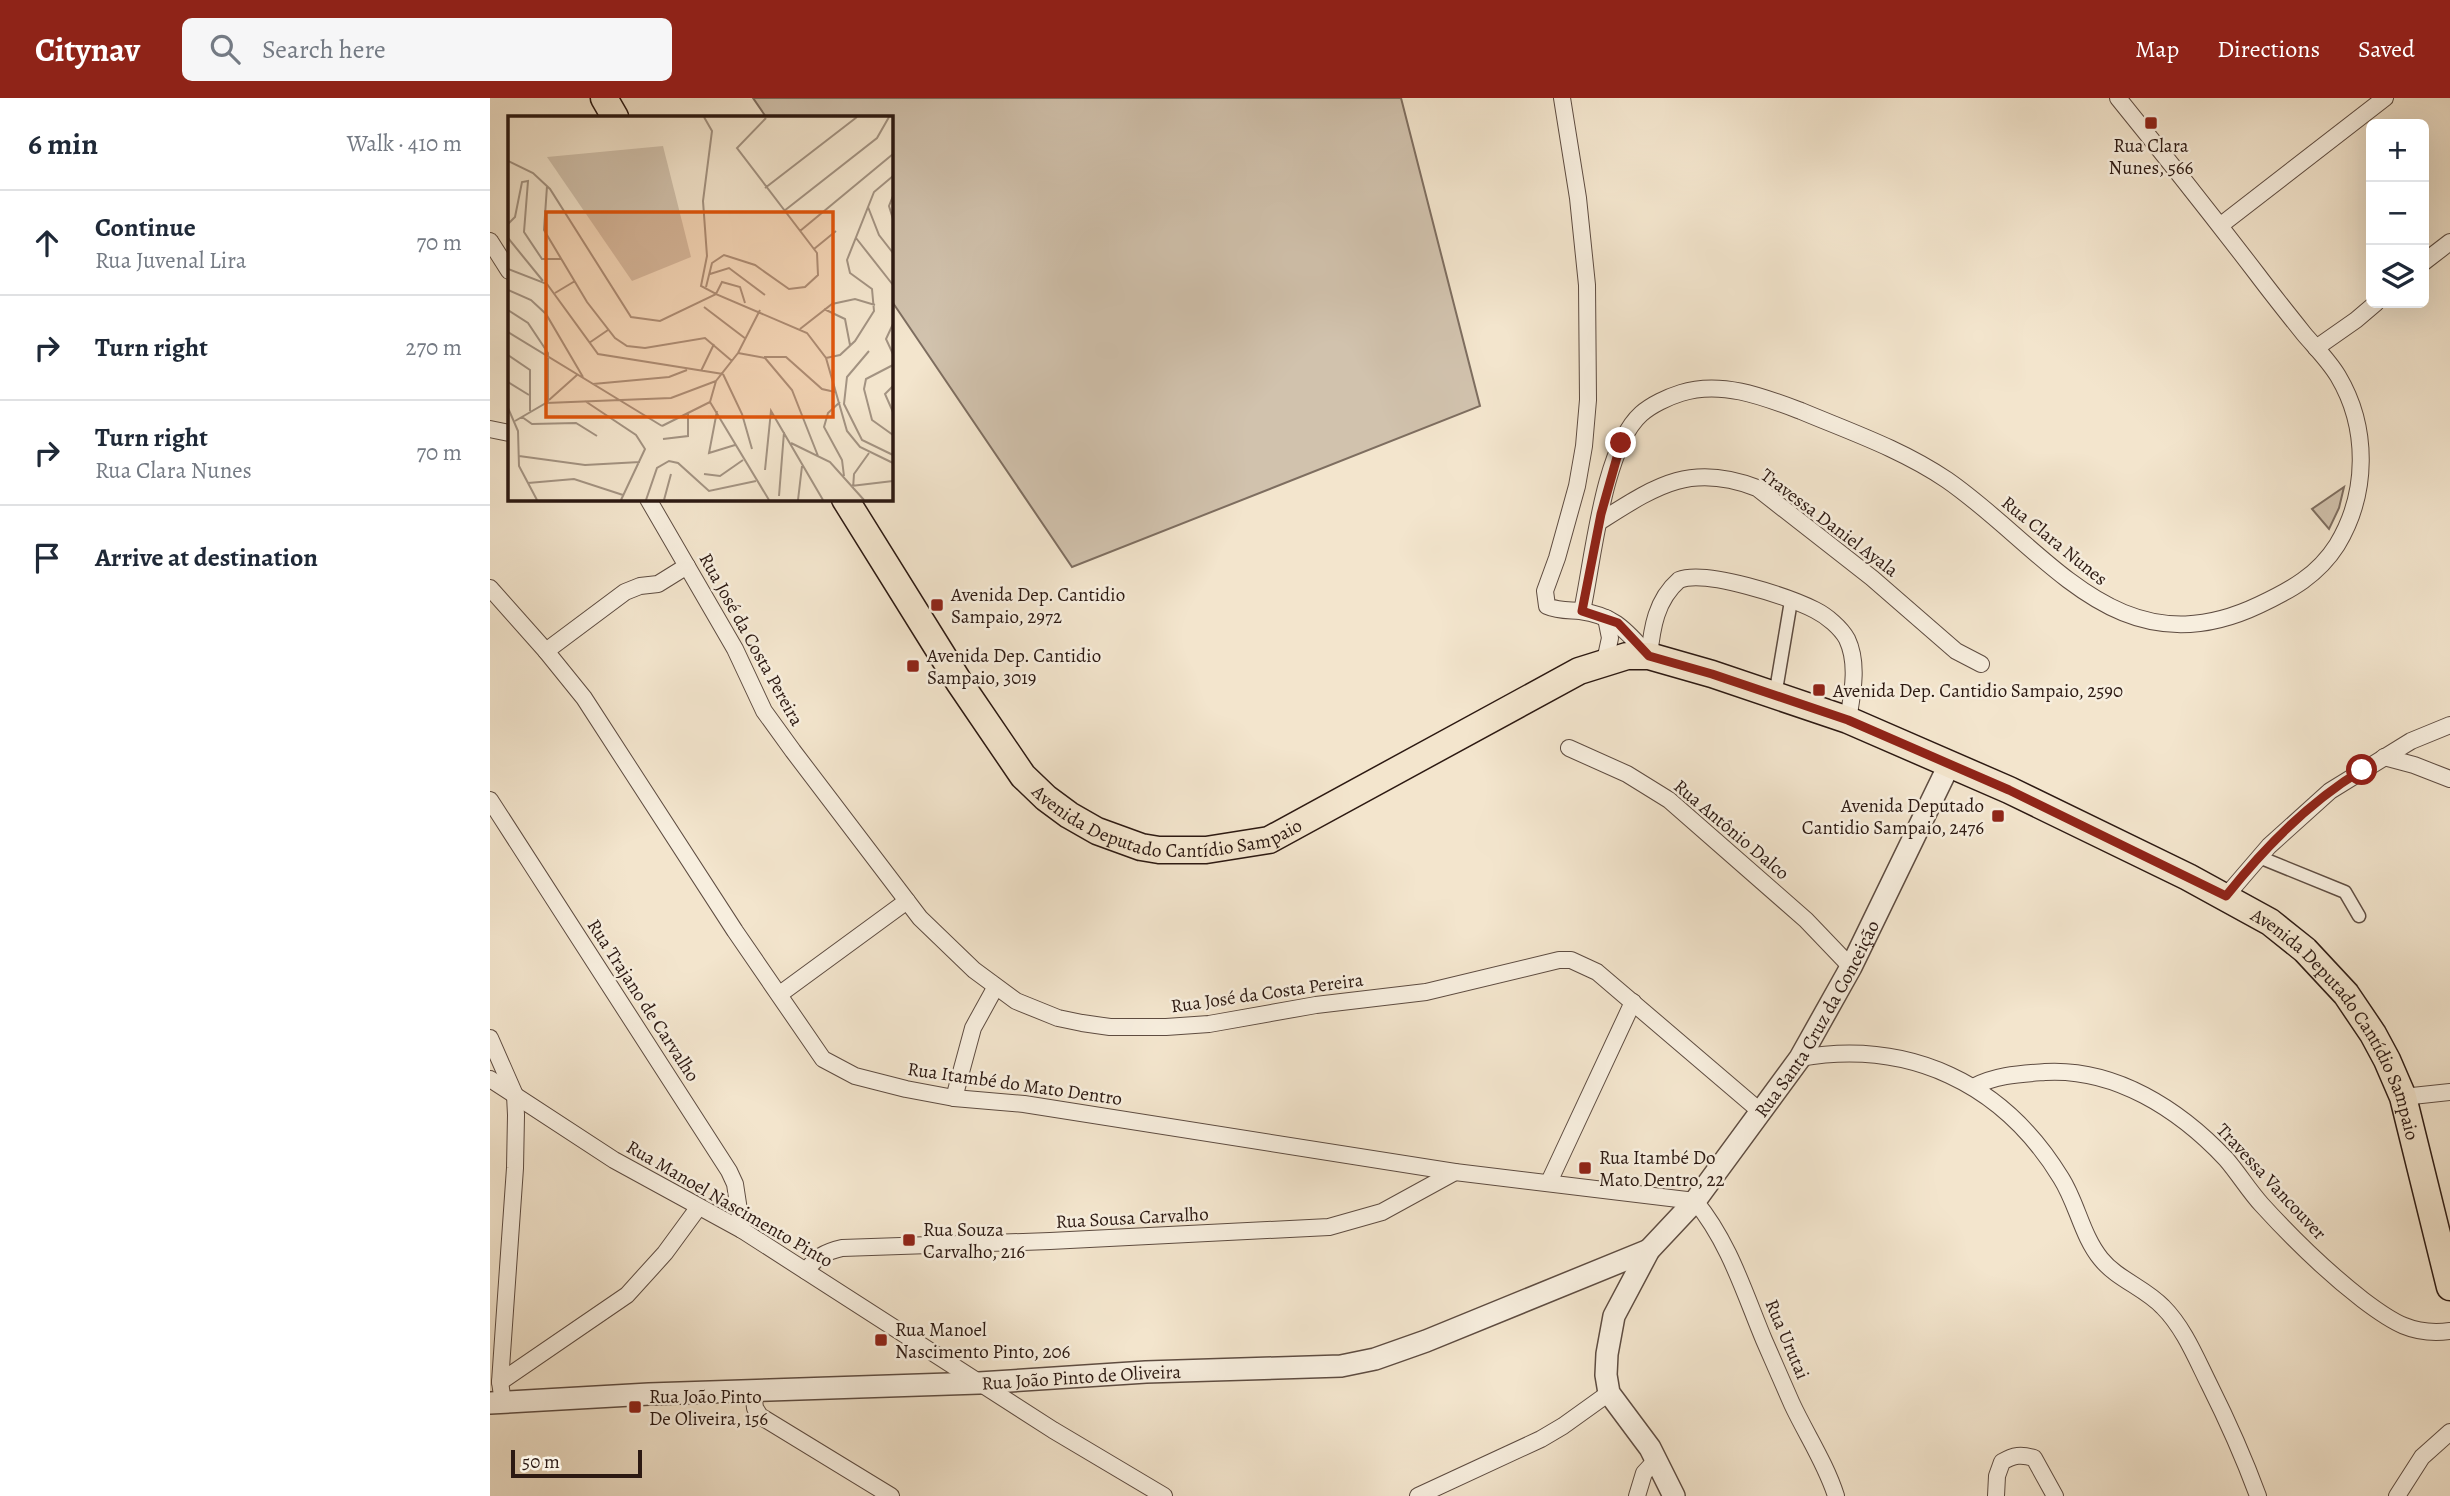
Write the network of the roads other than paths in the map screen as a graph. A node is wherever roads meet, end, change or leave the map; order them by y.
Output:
1 (604, 98) edge
2 (1562, 98) edge
3 (2118, 98) edge
4 (2385, 98) edge
5 (614, 116) edge
6 (2221, 225) junction
7 (490, 241) edge
8 (2450, 242) edge
9 (2429, 258) edge
10 (508, 269) edge
11 (2370, 308) edge
12 (2316, 348) junction
13 (490, 429) edge
14 (508, 433) edge
15 (649, 500) edge
16 (846, 500) edge
17 (1600, 522) junction
18 (687, 566) junction
19 (490, 588) edge
20 (1791, 601) junction
21 (1582, 611) junction
22 (1606, 618) junction
23 (546, 651) junction
24 (1649, 656) junction
25 (1605, 661) junction
26 (1981, 664) dead end
27 (1775, 695) junction
28 (1848, 720) junction
29 (2450, 725) edge
30 (1569, 748) dead end
31 (2384, 757) junction
32 (1950, 763) junction
33 (2450, 779) edge
34 (490, 800) edge
35 (2259, 857) junction
36 (2226, 896) junction
37 (908, 901) junction
38 (2359, 916) dead end
39 (1851, 967) junction
40 (995, 988) junction
41 (780, 994) junction
42 (1633, 1002) junction
43 (490, 1038) edge
44 (1800, 1058) junction
45 (490, 1079) edge
46 (1973, 1087) junction
47 (2450, 1092) edge
48 (515, 1095) junction
49 (2403, 1097) junction
50 (954, 1098) junction
51 (1761, 1112) junction
52 (1455, 1172) junction
53 (1549, 1182) junction
54 (1695, 1201) junction
55 (698, 1208) junction
56 (742, 1230) junction
57 (1649, 1250) junction
58 (806, 1271) junction
59 (2450, 1287) edge
60 (2450, 1331) edge
61 (979, 1383) junction
62 (753, 1391) junction
63 (1607, 1395) junction
64 (498, 1396) edge
65 (2450, 1432) edge
66 (1656, 1460) junction
67 (1459, 1478) junction
68 (891, 1496) edge
69 (1164, 1496) edge
70 (1418, 1496) edge
71 (1460, 1496) edge
72 (1637, 1496) edge
73 (1674, 1496) edge
74 (1836, 1496) edge
75 (1996, 1496) edge
76 (2055, 1496) edge
77 (2258, 1496) edge
78 (2396, 1496) edge

1 - 5 main road
2 - 21 street, Avenida Deputado Cantídio Sampaio
3 - 6 street, Rua Clara Nunes
4 - 6 street
6 - 12 street, Rua Clara Nunes
7 - 10 street
8 - 9 street
11 - 12 street
12 - 17 street, Rua Clara Nunes
13 - 14 street
15 - 18 street, Rua José da Costa Pereira
16 - 25 main road, Avenida Deputado Cantídio Sampaio
17 - 21 street, Rua Clara Nunes
17 - 26 street, Travessa Daniel Ayala
18 - 23 street
18 - 37 street, Rua José da Costa Pereira
19 - 23 street, Rua Itambé do Mato Dentro
20 - 24 street
20 - 27 street
20 - 28 street
21 - 22 street, Avenida Deputado Cantídio Sampaio
22 - 24 street, Avenida Deputado Cantídio Sampaio
22 - 25 street
23 - 41 street, Rua Itambé do Mato Dentro
24 - 25 main road, Avenida Deputado Cantídio Sampaio
24 - 27 main road, Avenida Deputado Cantídio Sampaio
27 - 28 main road, Avenida Deputado Cantídio Sampaio
28 - 32 main road, Avenida Deputado Cantídio Sampaio
29 - 31 street
30 - 39 street, Rua Antônio Dalco
31 - 33 street
31 - 35 street
32 - 36 main road, Avenida Deputado Cantídio Sampaio
32 - 39 street, Rua Santa Cruz da Conceição
34 - 56 street, Rua Trajano de Carvalho
35 - 36 street
35 - 38 street
36 - 49 main road, Avenida Deputado Cantídio Sampaio
37 - 40 street, Rua José da Costa Pereira
37 - 41 street
39 - 44 street, Rua Santa Cruz da Conceição
40 - 42 street, Rua José da Costa Pereira
40 - 50 street
41 - 50 street, Rua Itambé do Mato Dentro
42 - 51 street, Rua José da Costa Pereira
42 - 53 street
43 - 48 street
44 - 46 street
44 - 51 street, Rua Santa Cruz da Conceição
45 - 48 street, Rua Manoel Nascimento Pinto
46 - 60 street, Travessa Vancouver
46 - 77 street
47 - 49 street
48 - 55 street, Rua Manoel Nascimento Pinto
48 - 64 street
49 - 59 main road, Avenida Deputado Cantídio Sampaio
50 - 52 street, Rua Itambé do Mato Dentro
51 - 54 street, Rua Santa Cruz da Conceição
52 - 53 street, Rua Itambé do Mato Dentro
52 - 58 street, Rua Sousa Carvalho
53 - 54 street, Rua Itambé do Mato Dentro
54 - 57 street, Rua Santa Cruz da Conceição
54 - 74 street, Rua Urutai
55 - 56 street, Rua Manoel Nascimento Pinto
55 - 64 street
56 - 58 street, Rua Manoel Nascimento Pinto
57 - 61 street, Rua João Pinto de Oliveira
57 - 63 street
58 - 61 street, Rua Manoel Nascimento Pinto
61 - 62 street, Rua João Pinto de Oliveira
61 - 69 street, Rua Manoel Nascimento Pinto
62 - 64 street, Rua João Pinto de Oliveira
62 - 68 street
63 - 66 street
63 - 67 street
65 - 78 street
66 - 72 street
66 - 73 street
67 - 70 street
67 - 71 street
75 - 76 street

